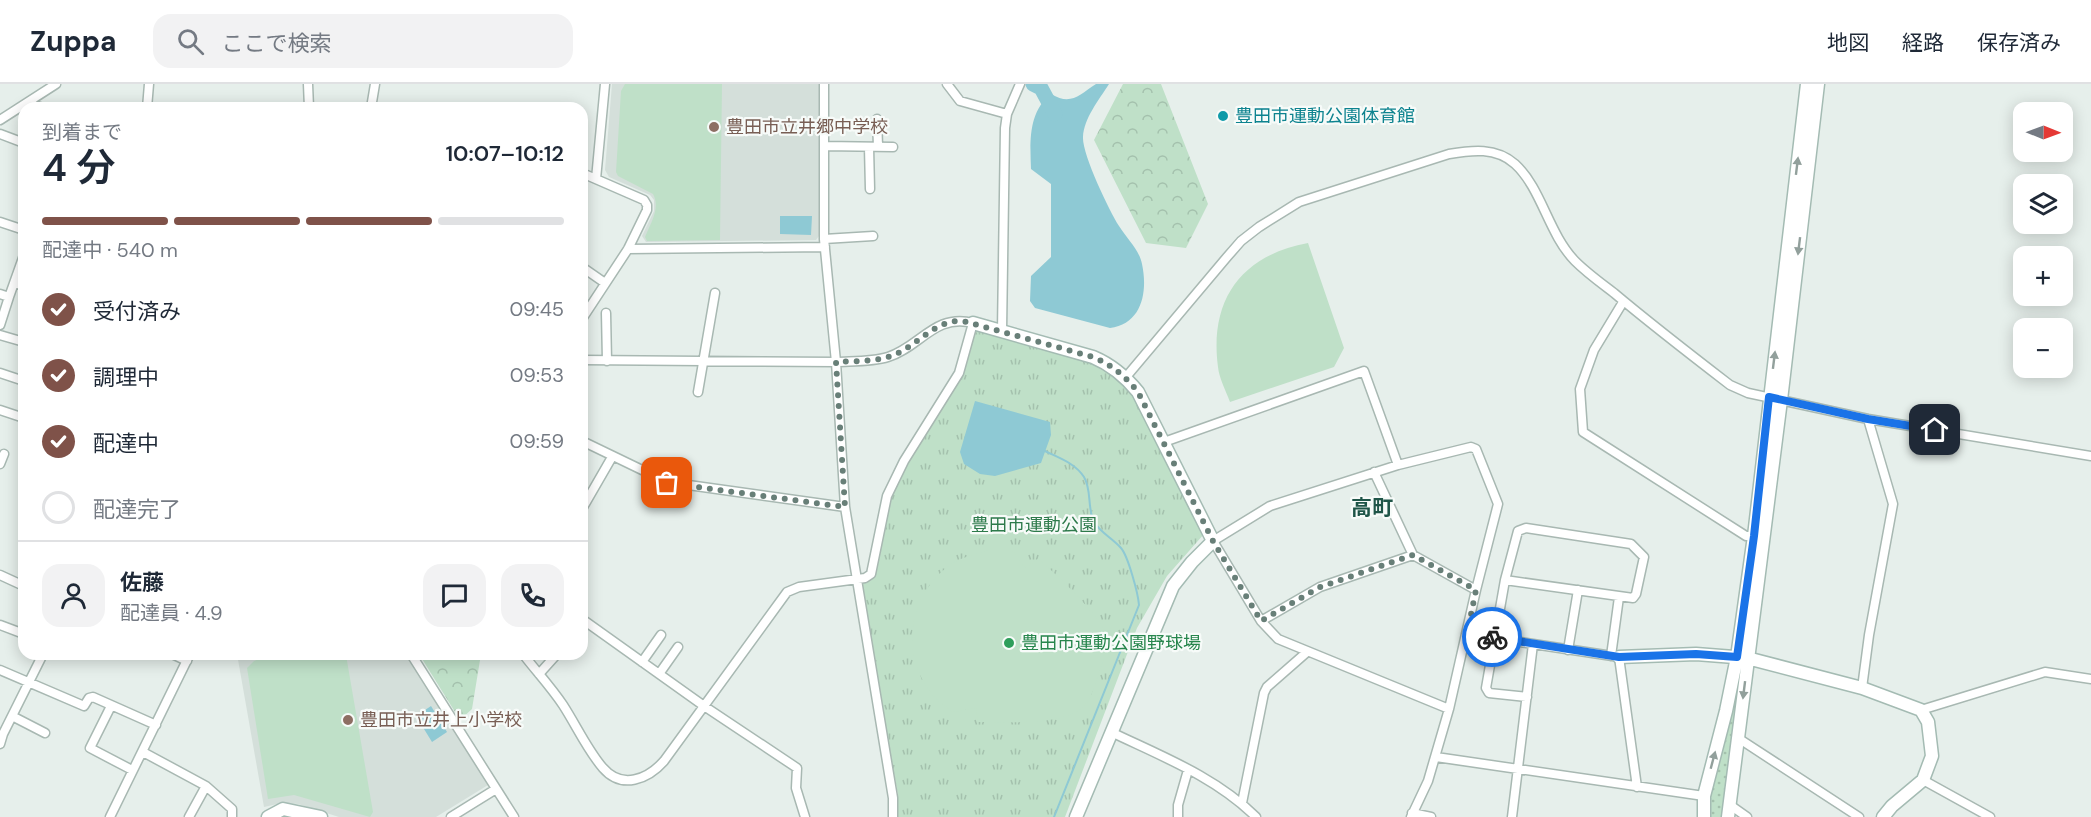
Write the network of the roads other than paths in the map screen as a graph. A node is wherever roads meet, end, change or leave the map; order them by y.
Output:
1 (56, 84) edge
2 (149, 84) edge
3 (308, 84) edge
4 (375, 84) edge
5 (605, 84) edge
6 (824, 84) edge
7 (947, 84) edge
8 (1806, 84) edge
9 (1818, 84) edge
10 (1020, 85) edge
11 (29, 102) edge
12 (148, 102) edge
13 (309, 102) edge
14 (372, 102) edge
15 (18, 109) edge
16 (1007, 114) junction
17 (877, 119) dead end
18 (0, 120) edge
19 (0, 134) edge
20 (18, 141) edge
21 (824, 146) junction
22 (874, 146) junction
23 (893, 147) dead end
24 (588, 176) edge
25 (596, 180) junction
26 (870, 189) dead end
27 (0, 222) edge
28 (18, 228) edge
29 (873, 236) dead end
30 (825, 243) junction
31 (628, 249) junction
32 (588, 271) edge
33 (18, 272) edge
34 (14, 283) junction
35 (605, 283) junction
36 (18, 284) edge
37 (715, 293) dead end
38 (4, 296) edge
39 (1623, 302) junction
40 (588, 310) edge
41 (606, 313) dead end
42 (973, 323) junction
43 (0, 325) edge
44 (1002, 332) junction
45 (0, 335) edge
46 (18, 340) edge
47 (588, 360) edge
48 (607, 361) junction
49 (704, 362) junction
50 (836, 362) junction
51 (0, 372) edge
52 (1126, 377) junction
53 (18, 379) edge
54 (698, 392) dead end
55 (1775, 399) junction
56 (0, 410) edge
57 (18, 416) edge
58 (1868, 419) junction
59 (1164, 442) junction
60 (588, 444) edge
61 (4, 454) dead end
62 (2091, 456) edge
63 (612, 457) junction
64 (0, 464) edge
65 (1398, 465) junction
66 (1374, 472) junction
67 (588, 499) edge
68 (845, 507) junction
69 (1754, 536) junction
70 (1213, 541) junction
71 (1413, 555) junction
72 (0, 575) edge
73 (858, 579) junction
74 (1505, 580) junction
75 (18, 583) edge
76 (1476, 590) junction
77 (1578, 590) junction
78 (1619, 597) junction
79 (1261, 621) junction
80 (588, 623) edge
81 (0, 625) edge
82 (18, 632) edge
83 (1467, 634) junction
84 (661, 635) dead end
85 (1494, 638) junction
86 (1533, 644) junction
87 (678, 647) dead end
88 (1568, 650) junction
89 (1307, 652) junction
90 (1615, 657) junction
91 (1742, 657) junction
92 (40, 660) edge
93 (187, 660) edge
94 (415, 660) edge
95 (527, 660) edge
96 (553, 660) edge
97 (642, 662) junction
98 (0, 670) edge
99 (539, 674) junction
100 (659, 674) junction
101 (2091, 679) edge
102 (29, 681) junction
103 (1862, 688) junction
104 (1527, 697) junction
105 (111, 706) junction
106 (704, 706) junction
107 (1449, 709) junction
108 (1922, 710) junction
109 (12, 716) junction
110 (156, 725) junction
111 (1111, 732) junction
112 (45, 733) dead end
113 (1738, 738) junction
114 (0, 744) edge
115 (143, 752) junction
116 (1436, 757) junction
117 (1518, 769) junction
118 (132, 770) junction
119 (1188, 770) junction
120 (1923, 780) junction
121 (206, 786) junction
122 (1637, 787) junction
123 (496, 789) junction
124 (1704, 796) junction
125 (1242, 802) junction
126 (1729, 811) edge
127 (1411, 815) edge
128 (110, 817) edge
129 (189, 817) edge
130 (232, 817) edge
131 (268, 817) edge
132 (321, 817) edge
133 (451, 817) edge
134 (514, 817) edge
135 (805, 817) edge
136 (893, 817) edge
137 (1076, 817) edge
138 (1178, 817) edge
139 (1257, 817) edge
140 (1431, 817) edge
141 (1512, 817) edge
142 (1704, 817) edge
143 (1747, 817) edge
144 (1859, 817) edge
145 (1883, 817) edge
146 (1990, 817) edge

1 - 11 street
2 - 12 street
3 - 13 street
4 - 14 street
5 - 25 street
6 - 21 street
7 - 16 street
55 -> 8 street
9 -> 55 street
10 - 16 street
15 - 18 street
16 - 44 street
17 - 22 street
19 - 20 street
21 - 22 street
21 - 30 street
22 - 23 street
22 - 26 street
24 - 25 street
25 - 31 street
27 - 28 street
29 - 30 street
30 - 31 street
30 - 50 street
31 - 35 street
32 - 35 street
33 - 34 street
34 - 36 street
34 - 38 street
35 - 40 street
37 - 49 street
38 - 43 street
39 - 52 street
39 - 55 street
39 - 69 street
41 - 48 street
42 - 44 street
42 - 50 street
42 - 73 street
44 - 52 street
45 - 46 street
47 - 48 street
48 - 49 street
49 - 50 street
49 - 54 street
50 - 68 street
51 - 53 street
52 - 59 street
55 - 58 street
55 - 69 street
55 - 91 street
56 - 57 street
58 - 62 street
58 - 103 street
59 - 65 street
59 - 70 street
60 - 63 street
61 - 64 street
63 - 67 street
63 - 68 street
65 - 66 street
65 - 76 street
66 - 70 street
66 - 71 street
68 - 73 street
69 - 91 street
70 - 79 street
70 - 111 street
71 - 76 street
71 - 79 street
72 - 75 street
73 - 106 street
73 - 136 street
74 - 77 street
74 - 78 street
74 - 85 street
76 - 83 street
77 - 78 street
77 - 88 street
78 - 90 street
79 - 89 street
80 - 97 street
81 - 82 street
83 - 85 street
83 - 107 street
84 - 97 street
85 - 86 street
85 - 104 street
86 - 88 street
86 - 104 street
87 - 100 street
88 - 90 street
89 - 107 street
89 - 125 street
90 - 91 street
90 - 122 street
91 - 103 street
91 -> 113 street
124 -> 91 street
92 - 102 street
93 - 110 street
94 - 123 street
95 - 99 street
96 - 99 street
97 - 100 street
98 - 102 street
99 - 106 street
100 - 106 street
101 - 108 street
102 - 105 street
102 - 109 street
103 - 108 street
104 - 117 street
105 - 110 street
105 - 118 street
106 - 135 street
107 - 116 street
108 - 120 street
109 - 112 street
109 - 114 street
110 - 115 street
111 - 119 street
111 - 137 street
113 - 126 street
113 - 144 street
115 - 118 street
115 - 121 street
116 - 117 street
116 - 127 street
117 - 122 street
117 - 141 street
118 - 128 street
119 - 125 street
119 - 138 street
120 - 145 street
120 - 146 street
121 - 129 street
121 - 130 street
122 - 124 street
123 - 133 street
123 - 134 street
124 - 142 street
125 - 139 street
126 - 143 street
127 - 140 street
131 - 132 street

